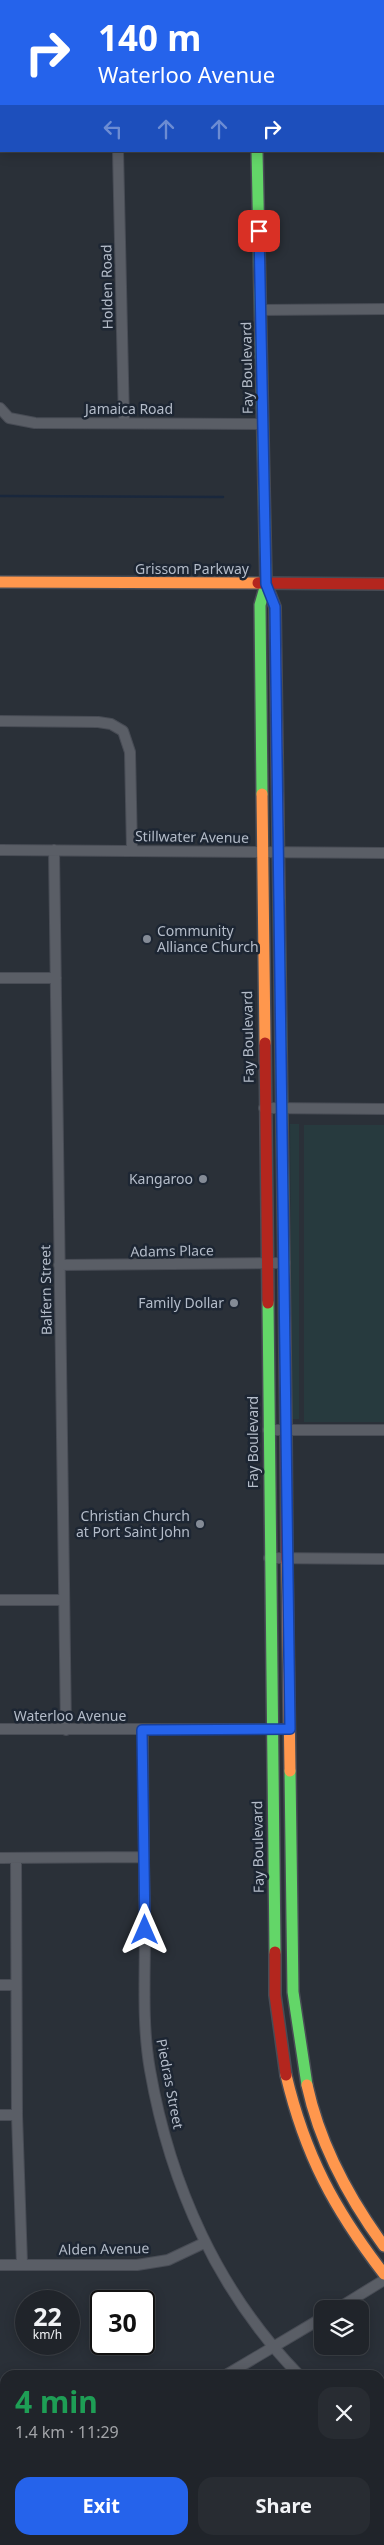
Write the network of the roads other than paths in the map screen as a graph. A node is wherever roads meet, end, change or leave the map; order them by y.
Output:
1 (118, 152) edge
2 (257, 152) edge
3 (261, 310) junction
4 (384, 310) edge
5 (0, 408) edge
6 (124, 422) junction
7 (263, 424) junction
8 (0, 582) edge
9 (266, 584) junction
10 (384, 584) edge
11 (0, 721) edge
12 (0, 850) edge
13 (54, 850) junction
14 (132, 850) junction
15 (261, 852) junction
16 (279, 852) junction
17 (384, 853) edge
18 (0, 978) edge
19 (56, 978) junction
20 (264, 1108) junction
21 (282, 1108) junction
22 (384, 1110) edge
23 (284, 1263) junction
24 (266, 1264) junction
25 (59, 1266) junction
26 (268, 1430) junction
27 (287, 1430) junction
28 (384, 1430) edge
29 (269, 1558) junction
30 (288, 1558) junction
31 (384, 1559) edge
32 (0, 1600) edge
33 (64, 1600) junction
34 (0, 1729) edge
35 (272, 1729) junction
36 (290, 1729) junction
37 (66, 1730) junction
38 (142, 1730) junction
39 (144, 1857) junction
40 (0, 1858) edge
41 (16, 1858) junction
42 (293, 1950) junction
43 (275, 1951) junction
44 (0, 1985) edge
45 (16, 1985) junction
46 (0, 2115) edge
47 (17, 2115) junction
48 (204, 2243) junction
49 (384, 2246) edge
50 (0, 2264) edge
51 (22, 2264) junction
52 (384, 2274) edge
53 (384, 2280) edge
54 (352, 2300) edge
55 (314, 2323) edge
56 (273, 2348) junction
57 (235, 2370) edge
58 (294, 2370) edge

1 - 6 street, Holden Road
2 - 3 main road, Fay Boulevard
3 - 4 street
3 - 7 main road, Fay Boulevard
5 - 6 street, Jamaica Road
6 - 7 street, Jamaica Road
7 - 9 main road, Fay Boulevard
8 - 9 main road, Grissom Parkway
9 - 10 main road, Grissom Parkway
9 - 15 main road, Fay Boulevard
9 - 16 main road, Fay Boulevard
11 - 14 street
12 - 13 street, Stillwater Avenue
13 - 14 street, Stillwater Avenue
13 - 19 street, Balfern Street
14 - 15 street, Stillwater Avenue
15 - 16 street, Stillwater Avenue
15 - 20 main road, Fay Boulevard
16 - 17 street, Stillwater Avenue
16 - 21 main road, Fay Boulevard
18 - 19 street
19 - 25 street, Balfern Street
20 - 21 street
20 - 24 main road, Fay Boulevard
21 - 22 street
21 - 23 main road, Fay Boulevard
23 - 24 street, Adams Place
23 - 27 main road, Fay Boulevard
24 - 25 street, Adams Place
24 - 26 main road, Fay Boulevard
25 - 33 street, Balfern Street
26 - 27 street
26 - 29 main road, Fay Boulevard
27 - 28 street
27 - 30 main road, Fay Boulevard
29 - 30 street
29 - 35 main road, Fay Boulevard
30 - 31 street
30 - 36 main road, Fay Boulevard
32 - 33 street
33 - 37 street, Balfern Street
34 - 37 street, Waterloo Avenue
35 - 36 street, Waterloo Avenue
35 - 38 street, Waterloo Avenue
35 - 43 main road, Fay Boulevard
36 - 42 main road, Fay Boulevard
37 - 38 street, Waterloo Avenue
38 - 39 street, Piedras Street
39 - 41 street
39 - 48 street, Piedras Street
40 - 41 street
41 - 45 street
42 - 43 street
42 - 49 main road, Fay Boulevard
43 - 52 main road, Fay Boulevard
44 - 45 street
45 - 47 street
46 - 47 street
47 - 51 street
48 - 51 street, Alden Avenue
48 - 56 street, Piedras Street
50 - 51 street, Alden Avenue
53 - 54 street
55 - 56 street
56 - 57 street
56 - 58 street, Piedras Street

